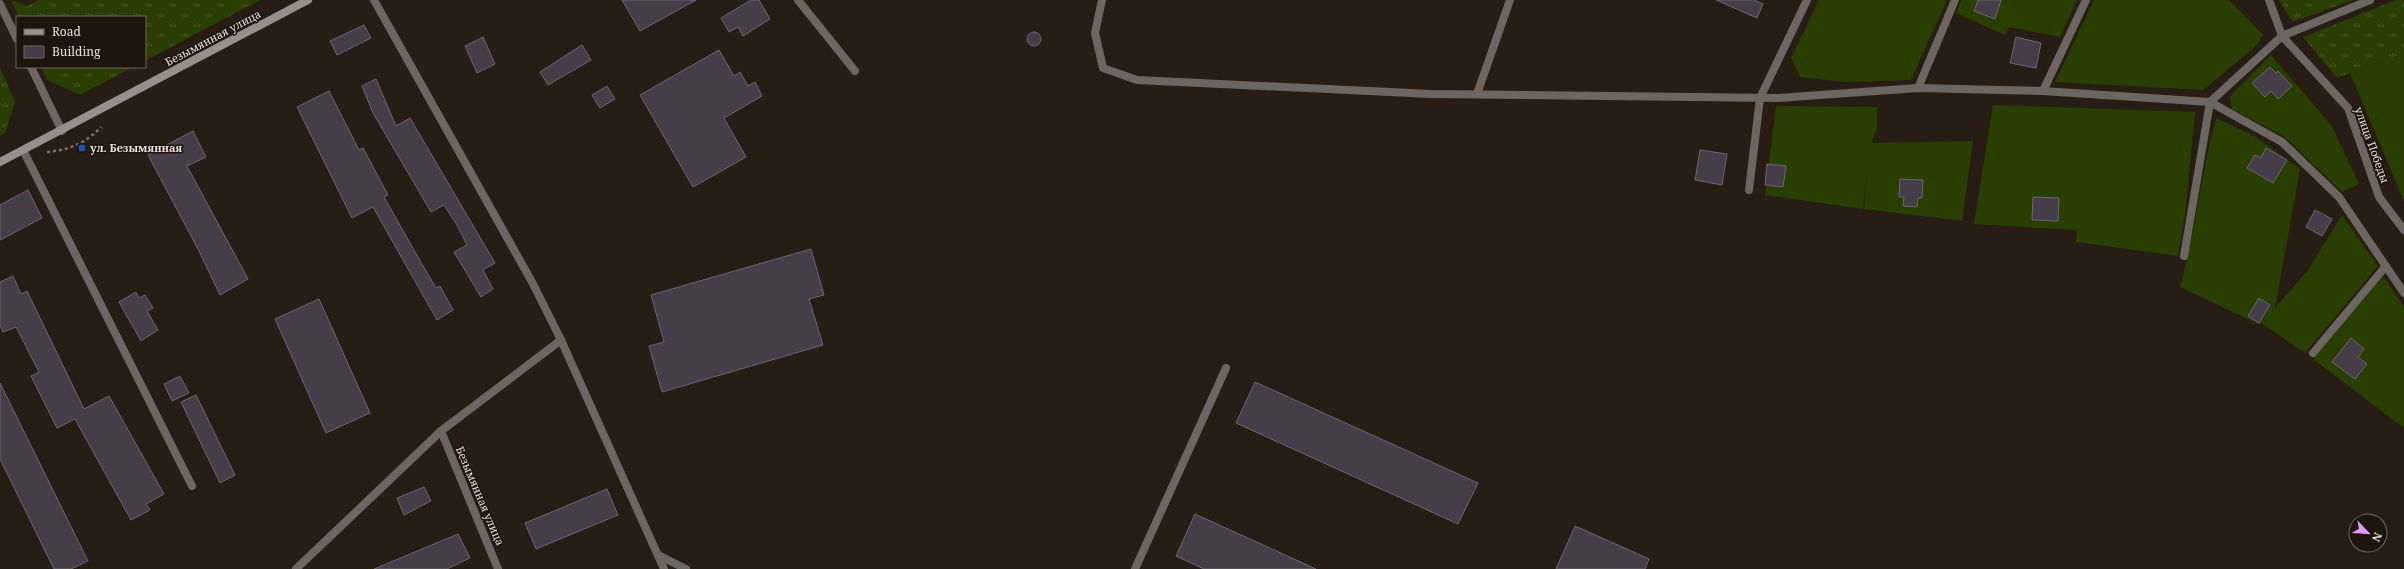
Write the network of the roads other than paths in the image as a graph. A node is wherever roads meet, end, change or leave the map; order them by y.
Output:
1 (308, 0) edge
2 (374, 0) edge
3 (798, 0) edge
4 (1102, 0) edge
5 (1510, 0) edge
6 (1807, 0) edge
7 (1955, 0) edge
8 (2086, 0) edge
9 (2269, 0) edge
10 (2370, 0) edge
11 (0, 4) edge
12 (2282, 36) junction
13 (16, 37) edge
14 (31, 68) edge
15 (855, 71) dead end
16 (1918, 88) junction
17 (2044, 92) junction
18 (1477, 94) junction
19 (1760, 98) junction
20 (2210, 102) junction
21 (62, 131) junction
22 (23, 150) junction
23 (0, 162) edge
24 (1749, 190) dead end
25 (2404, 230) edge
26 (2184, 256) dead end
27 (2386, 266) junction
28 (2404, 293) edge
29 (561, 340) junction
30 (2312, 353) dead end
31 (1226, 368) dead end
32 (441, 431) junction
33 (192, 486) dead end
34 (660, 556) junction
35 (296, 569) edge
36 (498, 569) edge
37 (664, 569) edge
38 (686, 569) edge
39 (1135, 569) edge

1 - 21 main road, Безымянная улица
2 - 29 street
3 - 15 street
4 - 18 street
5 - 18 street
6 - 19 street
7 - 16 street
8 - 17 street
9 - 12 street
10 - 12 street
11 - 13 street
12 - 20 street
12 - 25 street, улица Победы
14 - 21 street
16 - 17 street
16 - 19 street
17 - 20 street
18 - 19 street
19 - 24 street
20 - 26 street
20 - 27 street
21 - 22 main road, Безымянная улица
22 - 23 main road, Безымянная улица
22 - 33 street
27 - 28 street
27 - 30 street
29 - 32 street
29 - 34 street
31 - 39 street
32 - 35 street
32 - 36 street, Безымянная улица
34 - 37 street
34 - 38 street

